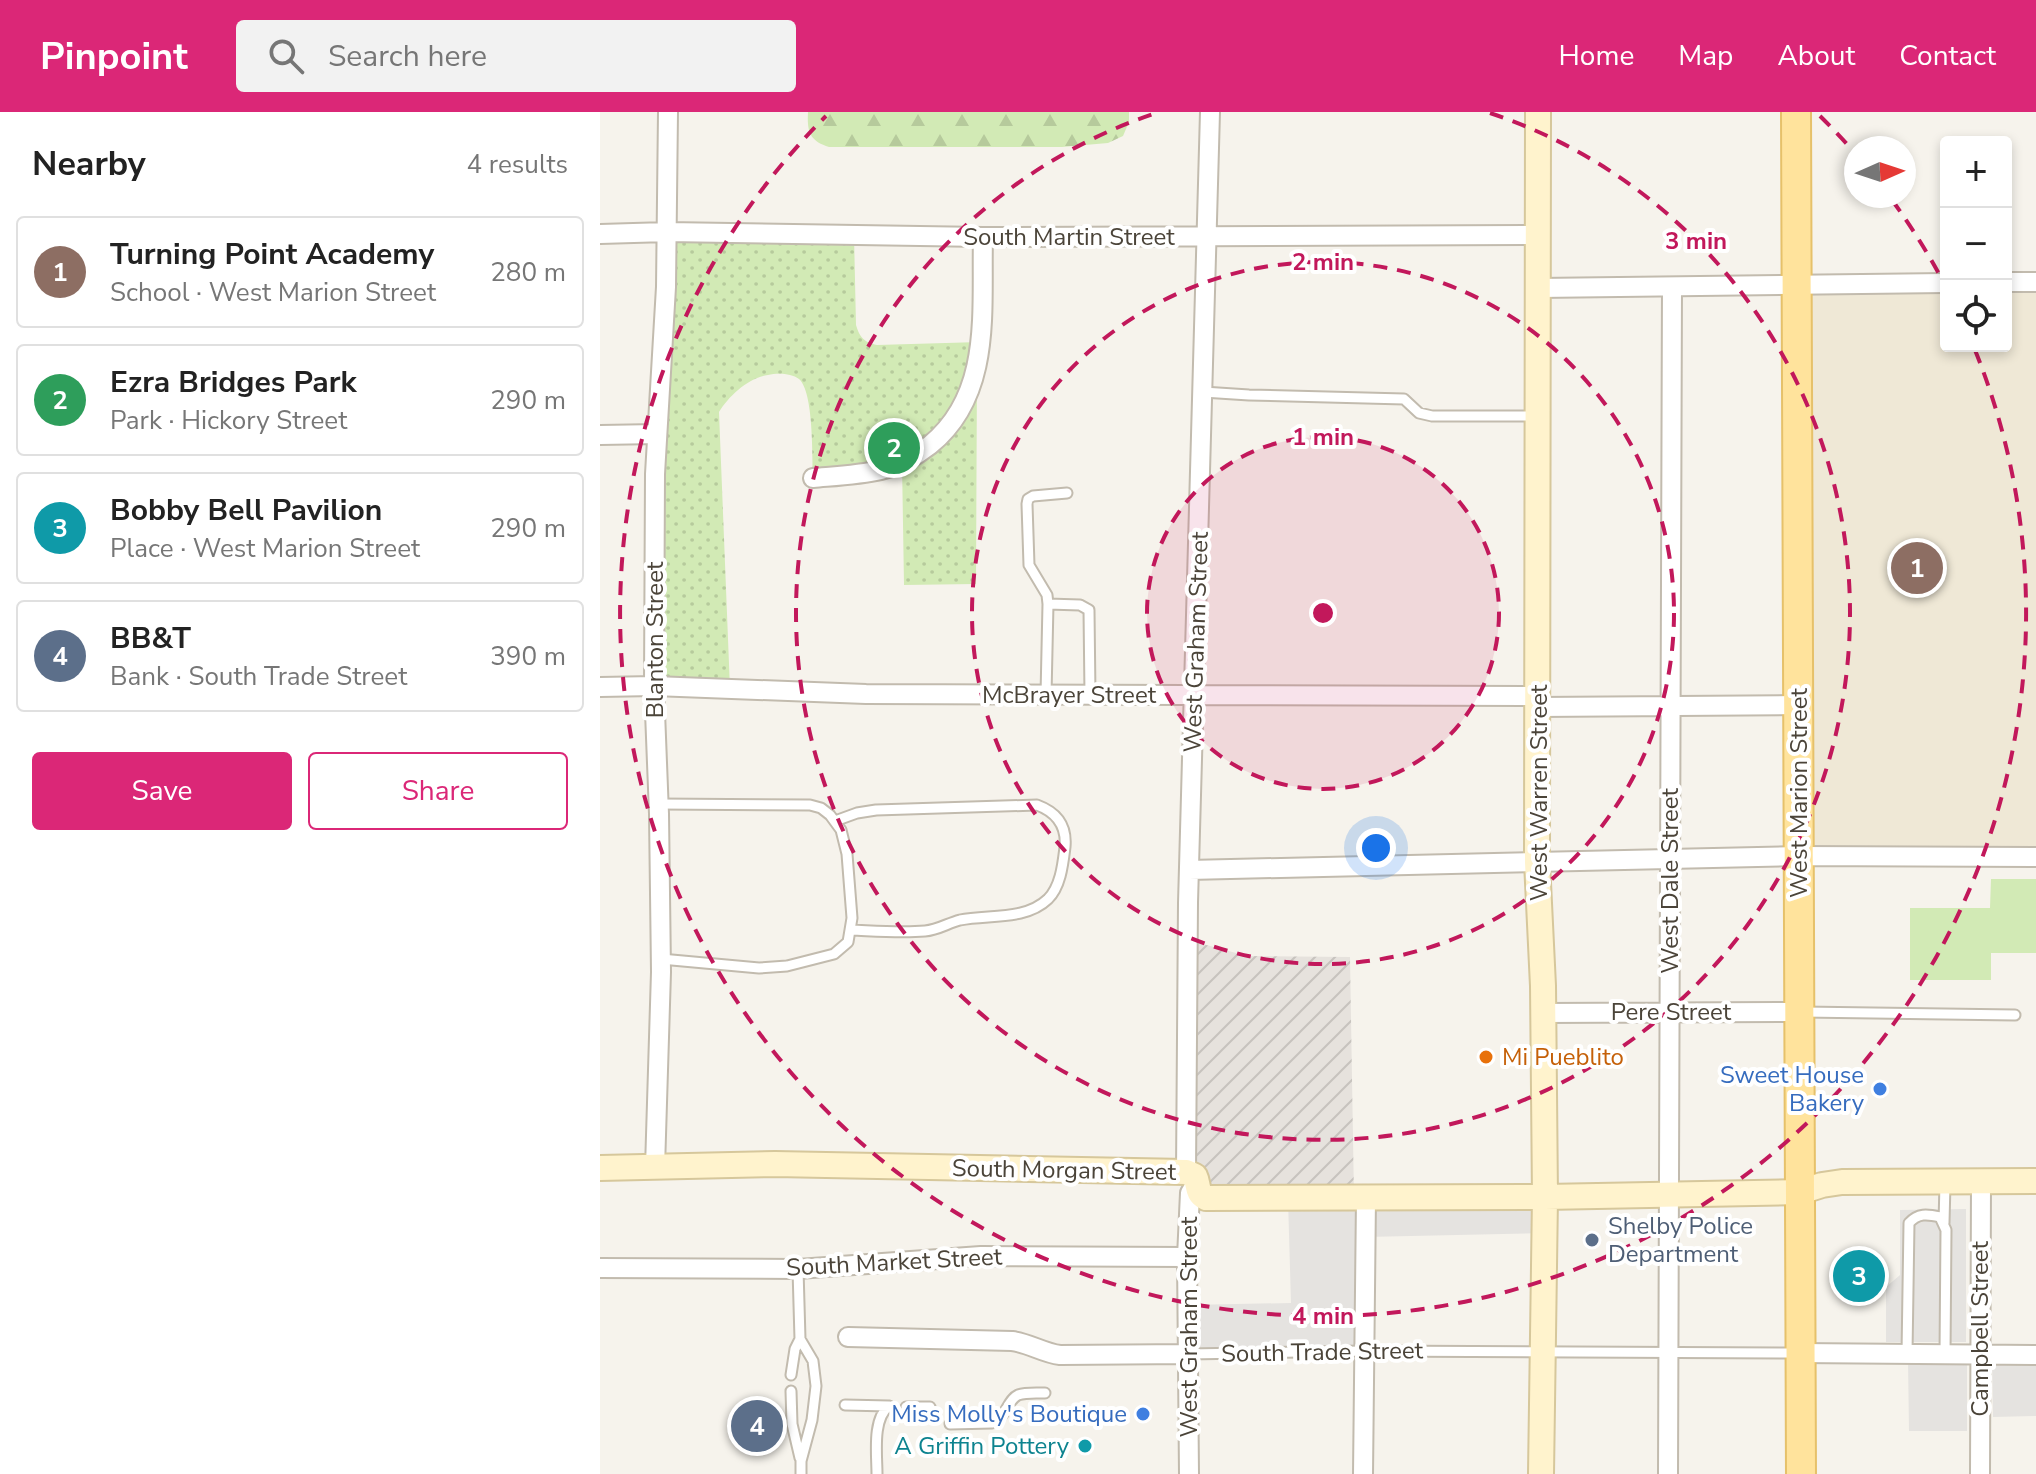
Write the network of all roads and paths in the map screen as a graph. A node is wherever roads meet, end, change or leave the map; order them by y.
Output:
1 (668, 112) edge
2 (1210, 112) edge
3 (1538, 112) edge
4 (1796, 112) edge
5 (667, 232) junction
6 (600, 234) edge
7 (1539, 235) junction
8 (1207, 236) junction
9 (983, 237) junction
10 (2012, 282) edge
11 (2036, 282) edge
12 (1940, 283) edge
13 (1797, 286) junction
14 (1672, 287) junction
15 (1539, 288) junction
16 (1203, 392) junction
17 (1539, 416) junction
18 (657, 434) junction
19 (600, 435) edge
20 (813, 478) dead end
21 (1067, 493) dead end
22 (1048, 604) junction
23 (654, 686) junction
24 (600, 687) edge
25 (1046, 695) junction
26 (1090, 695) junction
27 (1194, 695) junction
28 (1538, 701) junction
29 (1670, 705) junction
30 (1798, 705) junction
31 (658, 804) junction
32 (835, 821) junction
33 (1799, 856) junction
34 (2036, 857) edge
35 (1670, 859) junction
36 (1537, 862) junction
37 (1189, 870) junction
38 (851, 930) junction
39 (661, 959) junction
40 (1669, 1012) junction
41 (1799, 1012) junction
42 (1543, 1013) junction
43 (2015, 1015) dead end
44 (600, 1168) edge
45 (655, 1168) junction
46 (1192, 1177) junction
47 (2036, 1181) edge
48 (1945, 1183) junction
49 (1981, 1183) junction
50 (1800, 1192) junction
51 (1669, 1193) junction
52 (1545, 1197) junction
53 (1366, 1198) junction
54 (1944, 1223) junction
55 (1187, 1257) junction
56 (600, 1268) edge
57 (798, 1269) junction
58 (848, 1337) dead end
59 (800, 1339) junction
60 (1364, 1351) junction
61 (1542, 1352) junction
62 (1668, 1353) junction
63 (1799, 1353) junction
64 (1189, 1354) junction
65 (1907, 1354) junction
66 (1945, 1355) junction
67 (1980, 1355) junction
68 (2036, 1355) edge
69 (791, 1375) dead end
70 (791, 1391) dead end
71 (1045, 1393) dead end
72 (845, 1405) dead end
73 (906, 1407) dead end
74 (930, 1407) dead end
75 (950, 1424) dead end
76 (801, 1461) junction
77 (801, 1474) edge
78 (877, 1474) edge
79 (1189, 1474) edge
80 (1363, 1474) edge
81 (1541, 1474) edge
82 (1668, 1474) edge
83 (1801, 1474) edge
84 (1980, 1474) edge

1 - 5 street, Blanton Street
2 - 8 street, West Graham Street
3 - 7 street, West Warren Street
4 - 13 main road, West Marion Street
5 - 6 street, South Martin Street
5 - 9 street, South Martin Street
5 - 18 street, Blanton Street
7 - 8 street, South Martin Street
7 - 15 street, West Warren Street
8 - 9 street, South Martin Street
8 - 16 street, West Graham Street
9 - 20 street
10 - 11 street
12 - 13 street
13 - 14 street
13 - 30 main road, West Marion Street
14 - 15 street
14 - 29 street, West Dale Street
15 - 17 street, West Warren Street
16 - 17 lane
16 - 27 street, West Graham Street
17 - 28 street, West Warren Street
18 - 19 street
18 - 23 street, Blanton Street
21 - 22 lane
22 - 25 lane
22 - 26 lane
23 - 24 street, McBrayer Street
23 - 25 street, McBrayer Street
23 - 31 street, Blanton Street
25 - 26 street, McBrayer Street
26 - 27 street, McBrayer Street
27 - 28 street, McBrayer Street
27 - 37 street, West Graham Street
28 - 29 street, McBrayer Street
28 - 36 street, West Warren Street
29 - 30 street, McBrayer Street
29 - 35 street, West Dale Street
30 - 33 main road, West Marion Street
31 - 32 lane
31 - 39 street, Blanton Street
32 - 38 lane
32 - 38 lane
33 - 34 street
33 - 35 street
33 - 41 main road, West Marion Street
35 - 36 street
35 - 40 street, West Dale Street
36 - 37 street
36 - 42 street, West Warren Street
37 - 46 street, West Graham Street
38 - 39 lane
39 - 45 street, Blanton Street
40 - 41 street, Pere Street
40 - 42 street, Pere Street
40 - 51 street, West Dale Street
41 - 43 lane
41 - 50 main road, West Marion Street
42 - 52 street, West Warren Street
44 - 45 street, South Morgan Street
45 - 46 street, South Morgan Street
46 - 53 street, South Morgan Street
46 - 55 street, West Graham Street
47 - 49 street, South Morgan Street
48 - 49 street, South Morgan Street
48 - 50 street, South Morgan Street
48 - 54 lane
49 - 67 street, Campbell Street
50 - 51 street, South Morgan Street
50 - 63 main road, West Marion Street
51 - 52 street, South Morgan Street
51 - 62 street, West Dale Street
52 - 53 street, South Morgan Street
52 - 61 street, West Warren Street
53 - 60 street
54 - 65 lane
54 - 66 lane
55 - 57 street, South Market Street
55 - 64 street, West Graham Street
56 - 57 street, South Market Street
57 - 59 lane
58 - 64 street, South Trade Street
59 - 69 lane
59 - 76 lane
60 - 61 lane, South Trade Street
60 - 64 lane, South Trade Street
60 - 80 street
61 - 62 lane, South Trade Street
61 - 81 street, West Warren Street
62 - 63 lane, South Trade Street
62 - 82 street, West Dale Street
63 - 65 street
63 - 83 main road, West Marion Street
64 - 79 street, West Graham Street
65 - 66 street
66 - 67 street
67 - 68 street
67 - 84 street, Campbell Street
70 - 76 lane
71 - 75 lane
72 - 78 lane
73 - 74 lane
76 - 77 lane

